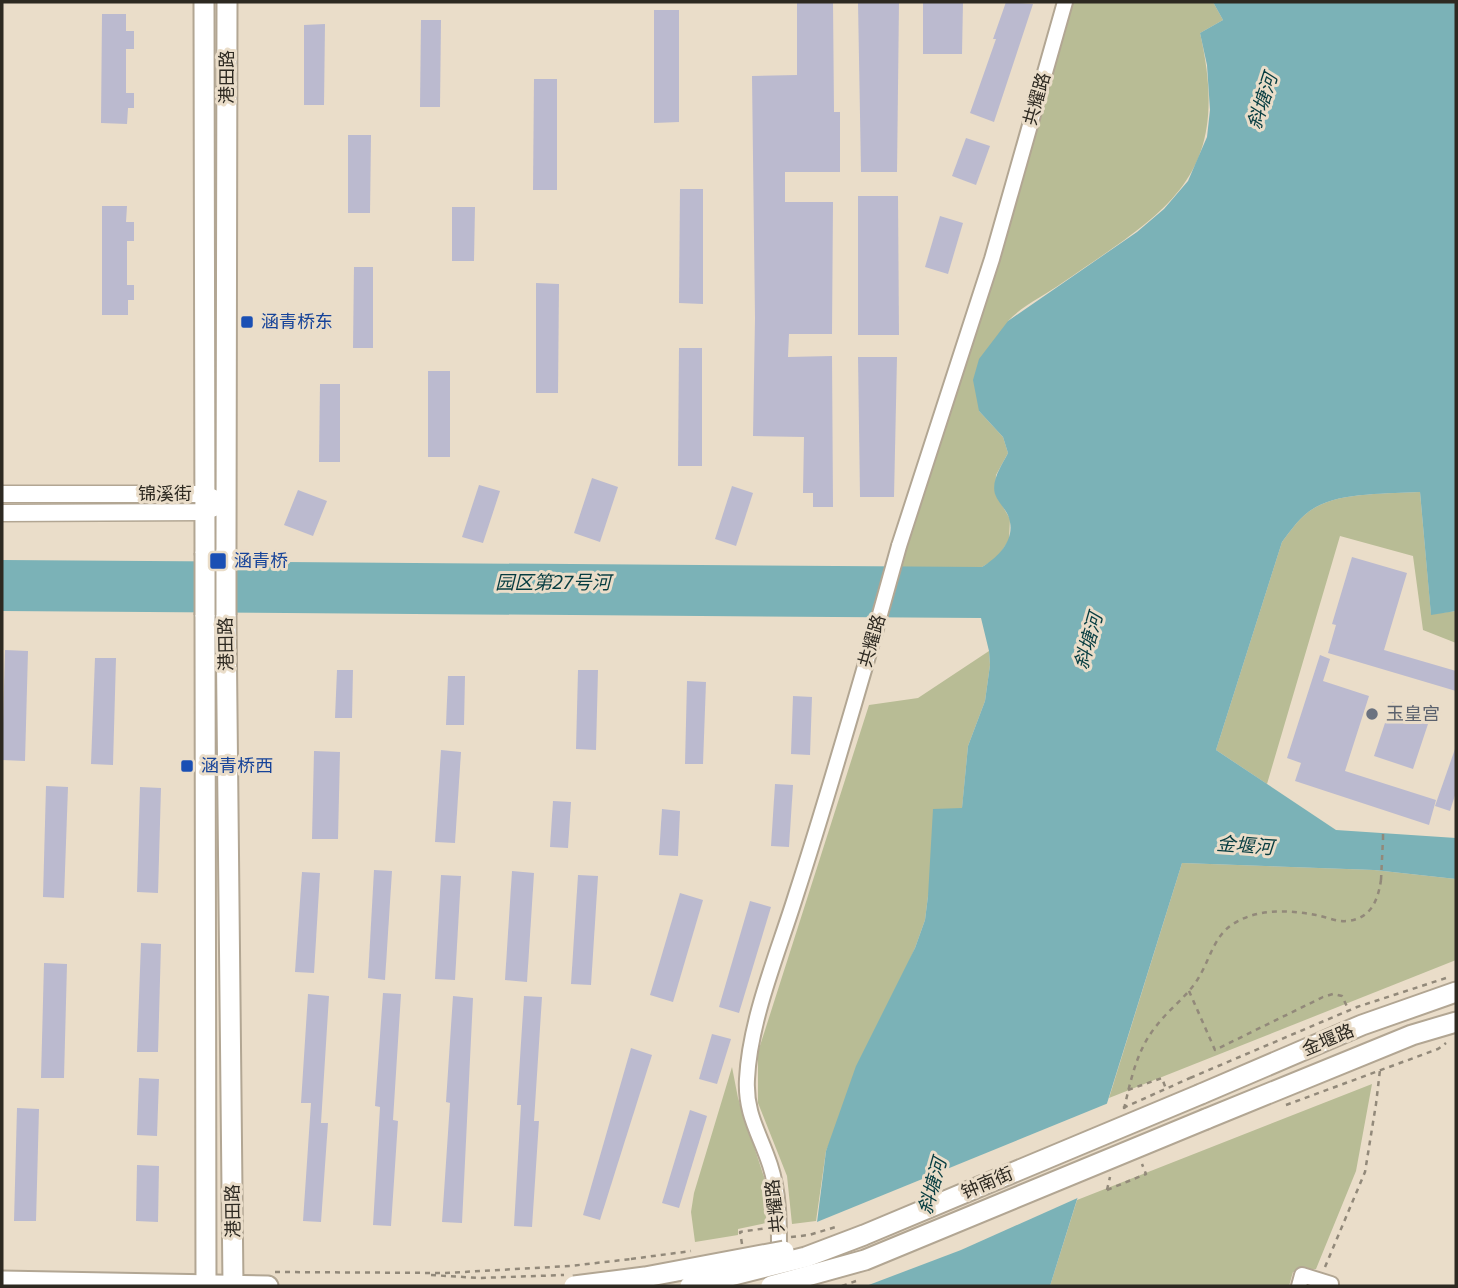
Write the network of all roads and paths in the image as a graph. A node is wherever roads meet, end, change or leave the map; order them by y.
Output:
1 (204, 2) edge
2 (227, 2) edge
3 (1065, 2) edge
4 (2, 495) edge
5 (204, 503) junction
6 (226, 503) junction
7 (2, 513) edge
8 (1383, 834) dead end
9 (1189, 991) junction
10 (1456, 992) edge
11 (1349, 1011) dead end
12 (1456, 1022) edge
13 (1447, 1042) dead end
14 (1380, 1070) junction
15 (1196, 1086) junction
16 (1166, 1089) junction
17 (1128, 1090) junction
18 (1122, 1108) dead end
19 (1279, 1108) dead end
20 (1123, 1115) dead end
21 (1206, 1119) joint
22 (1141, 1162) dead end
23 (1112, 1165) dead end
24 (842, 1225) dead end
25 (783, 1231) junction
26 (863, 1235) junction
27 (743, 1243) dead end
28 (700, 1249) dead end
29 (865, 1260) junction
30 (268, 1280) edge
31 (2, 1281) edge
32 (1325, 1283) edge
33 (206, 1286) edge
34 (233, 1286) edge
35 (574, 1286) edge
36 (690, 1286) edge
37 (771, 1286) edge
38 (779, 1286) edge
39 (805, 1286) edge
40 (1299, 1286) edge

1 - 5 main road, 港田路
2 - 6 main road, 港田路
3 - 25 street, 共耀路, bridge
4 - 5 main road, 锦溪街
5 - 6 main road, 锦溪街
5 - 7 main road, 锦溪街
5 - 33 main road, 港田路, bridge
6 - 34 main road, 港田路, bridge
8 - 9 path, bridge
9 - 11 path
9 - 17 path
10 - 15 main road, 金堰路
12 - 21 main road, 金堰路
13 - 14 path
14 - 19 path
14 - 32 path
15 - 16 path, bridge
15 - 26 main road, 钟南街, bridge
16 - 17 path
16 - 18 path, bridge
17 - 20 path
21 - 29 main road, 钟南街, bridge
22 - 23 path
24 - 25 path, bridge
25 - 27 path
25 - 38 street, 共耀路
26 - 35 main road, bridge
26 - 36 main road, 钟南街, bridge
28 - 30 path, bridge
29 - 37 main road, 钟南街, bridge
29 - 39 main road, bridge
30 - 34 main road
31 - 33 main road
32 - 40 street
33 - 34 main road

